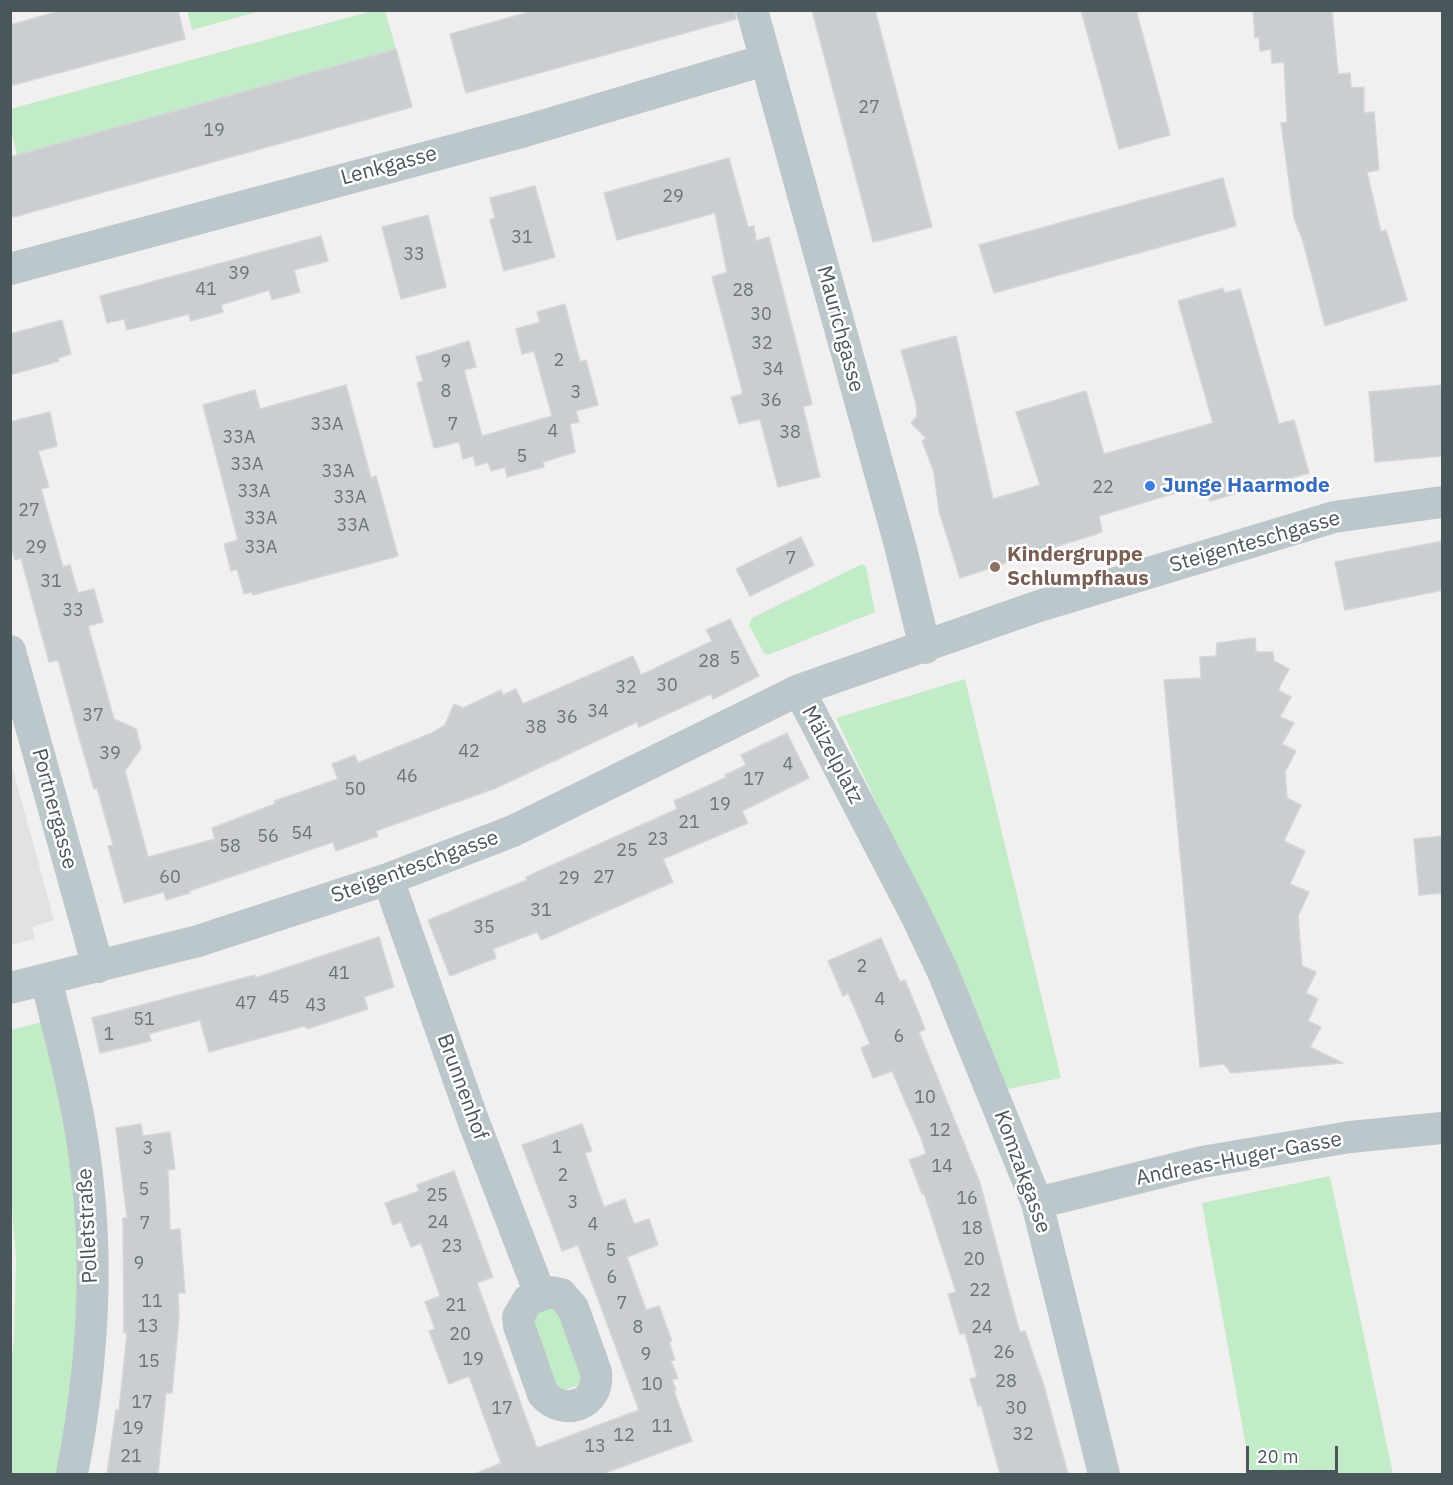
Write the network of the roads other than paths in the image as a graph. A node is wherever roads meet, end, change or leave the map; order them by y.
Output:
1 (752, 10) edge
2 (765, 60) junction
3 (10, 269) edge
4 (1443, 502) edge
5 (1036, 607) joint
6 (925, 648) junction
7 (10, 651) edge
8 (799, 690) junction
9 (388, 879) junction
10 (916, 915) joint
11 (98, 967) junction
12 (46, 979) junction
13 (10, 988) edge
14 (1443, 1128) edge
15 (1037, 1203) junction
16 (540, 1294) dead end
17 (72, 1474) edge
18 (1104, 1474) edge

1 - 2 street, Maurichgasse
2 - 3 street, Lenkgasse
2 - 6 street, Maurichgasse
4 - 5 street, Steigenteschgasse
5 - 6 street, Mälzelplatz
6 - 8 street, Mälzelplatz
7 - 11 street, Portnergasse
8 - 9 street, Steigenteschgasse
8 - 10 street, Mälzelplatz
9 - 11 street, Steigenteschgasse
9 - 16 street, Brunnenhof
10 - 15 street, Komzakgasse
11 - 12 street, Steigenteschgasse
12 - 13 street, Steigenteschgasse
12 - 17 street, Polletstraße
14 - 15 street, Andreas-Huger-Gasse
15 - 18 street, Komzakgasse

